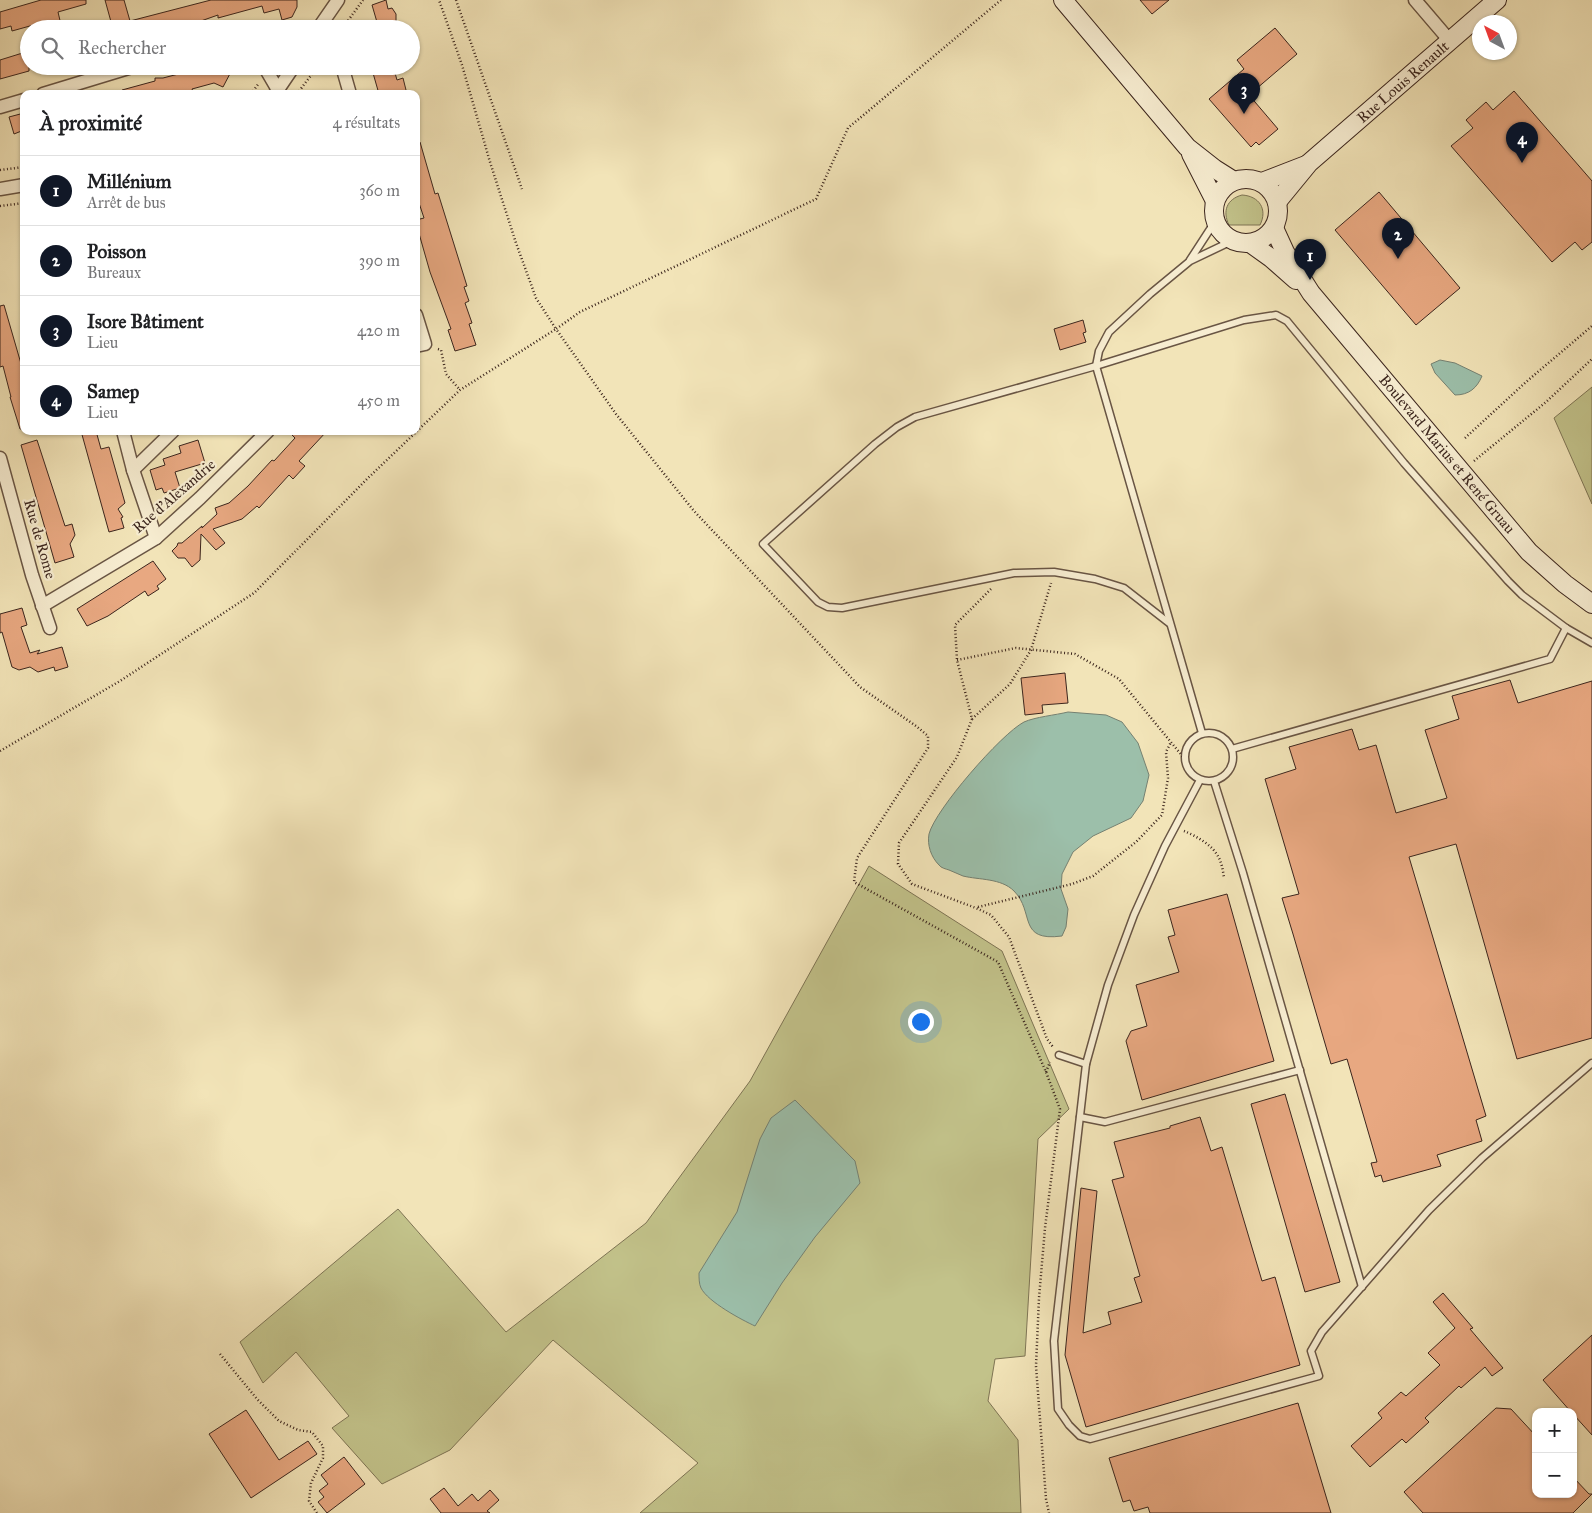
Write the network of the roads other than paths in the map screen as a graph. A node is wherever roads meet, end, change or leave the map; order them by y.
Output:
1 (1063, 0) edge
2 (1415, 0) edge
3 (1497, 0) edge
4 (333, 3) edge
5 (323, 20) edge
6 (1450, 41) junction
7 (105, 75) edge
8 (268, 75) edge
9 (288, 75) edge
10 (345, 75) edge
11 (56, 90) edge
12 (276, 90) edge
13 (278, 90) edge
14 (349, 90) edge
15 (20, 101) edge
16 (0, 107) edge
17 (1187, 147) junction
18 (1309, 164) junction
19 (1234, 181) junction
20 (1262, 182) junction
21 (1, 185) edge
22 (20, 185) edge
23 (1216, 201) junction
24 (1277, 202) junction
25 (1216, 220) junction
26 (1274, 228) junction
27 (1242, 242) junction
28 (1190, 261) junction
29 (1311, 293) junction
30 (1096, 366) junction
31 (124, 435) edge
32 (169, 435) edge
33 (264, 435) edge
34 (0, 458) edge
35 (134, 470) junction
36 (156, 538) junction
37 (1592, 604) edge
38 (42, 606) junction
39 (1169, 623) junction
40 (50, 628) dead end
41 (1566, 628) junction
42 (1592, 643) edge
43 (1202, 733) junction
44 (1232, 749) junction
45 (1200, 780) junction
46 (1214, 781) junction
47 (1059, 1055) road end
48 (1592, 1063) edge
49 (1086, 1064) junction
50 (1300, 1070) junction
51 (1080, 1117) junction
52 (1362, 1287) junction

1 - 17 main road
2 - 6 street
3 - 6 main road, Rue Louis Renault
4 - 5 street
6 - 18 main road, Rue Louis Renault
7 - 11 street
8 - 12 street
9 - 13 street
10 - 14 street
15 - 16 street
17 - 19 main road
17 - 23 main road
18 - 20 main road, Rue Louis Renault
18 - 24 main road, Rue Louis Renault
19 - 20 main road
19 - 23 main road
20 - 24 main road
21 - 22 street
23 - 25 main road
24 - 26 main road
25 - 27 main road
25 - 28 lane
26 - 27 main road
26 - 29 main road, Boulevard Marius et René Gruau
27 - 28 lane
27 - 29 main road, Boulevard Marius et René Gruau
28 - 30 lane
29 - 37 main road, Boulevard Marius et René Gruau
30 - 39 lane
30 - 39 lane
30 - 41 lane
31 - 35 street
32 - 35 street
33 - 36 street, Rue d'Alexandrie
34 - 38 street, Rue de Rome
35 - 36 street
36 - 38 street, Rue d'Alexandrie
38 - 40 street, Rue de Rome
39 - 43 lane
41 - 42 lane
41 - 44 lane
43 - 44 lane
43 - 45 lane
44 - 46 lane
45 - 46 lane
45 - 49 lane
46 - 50 lane
47 - 49 lane
48 - 52 lane
49 - 51 lane
50 - 51 lane
50 - 52 lane
51 - 52 lane

